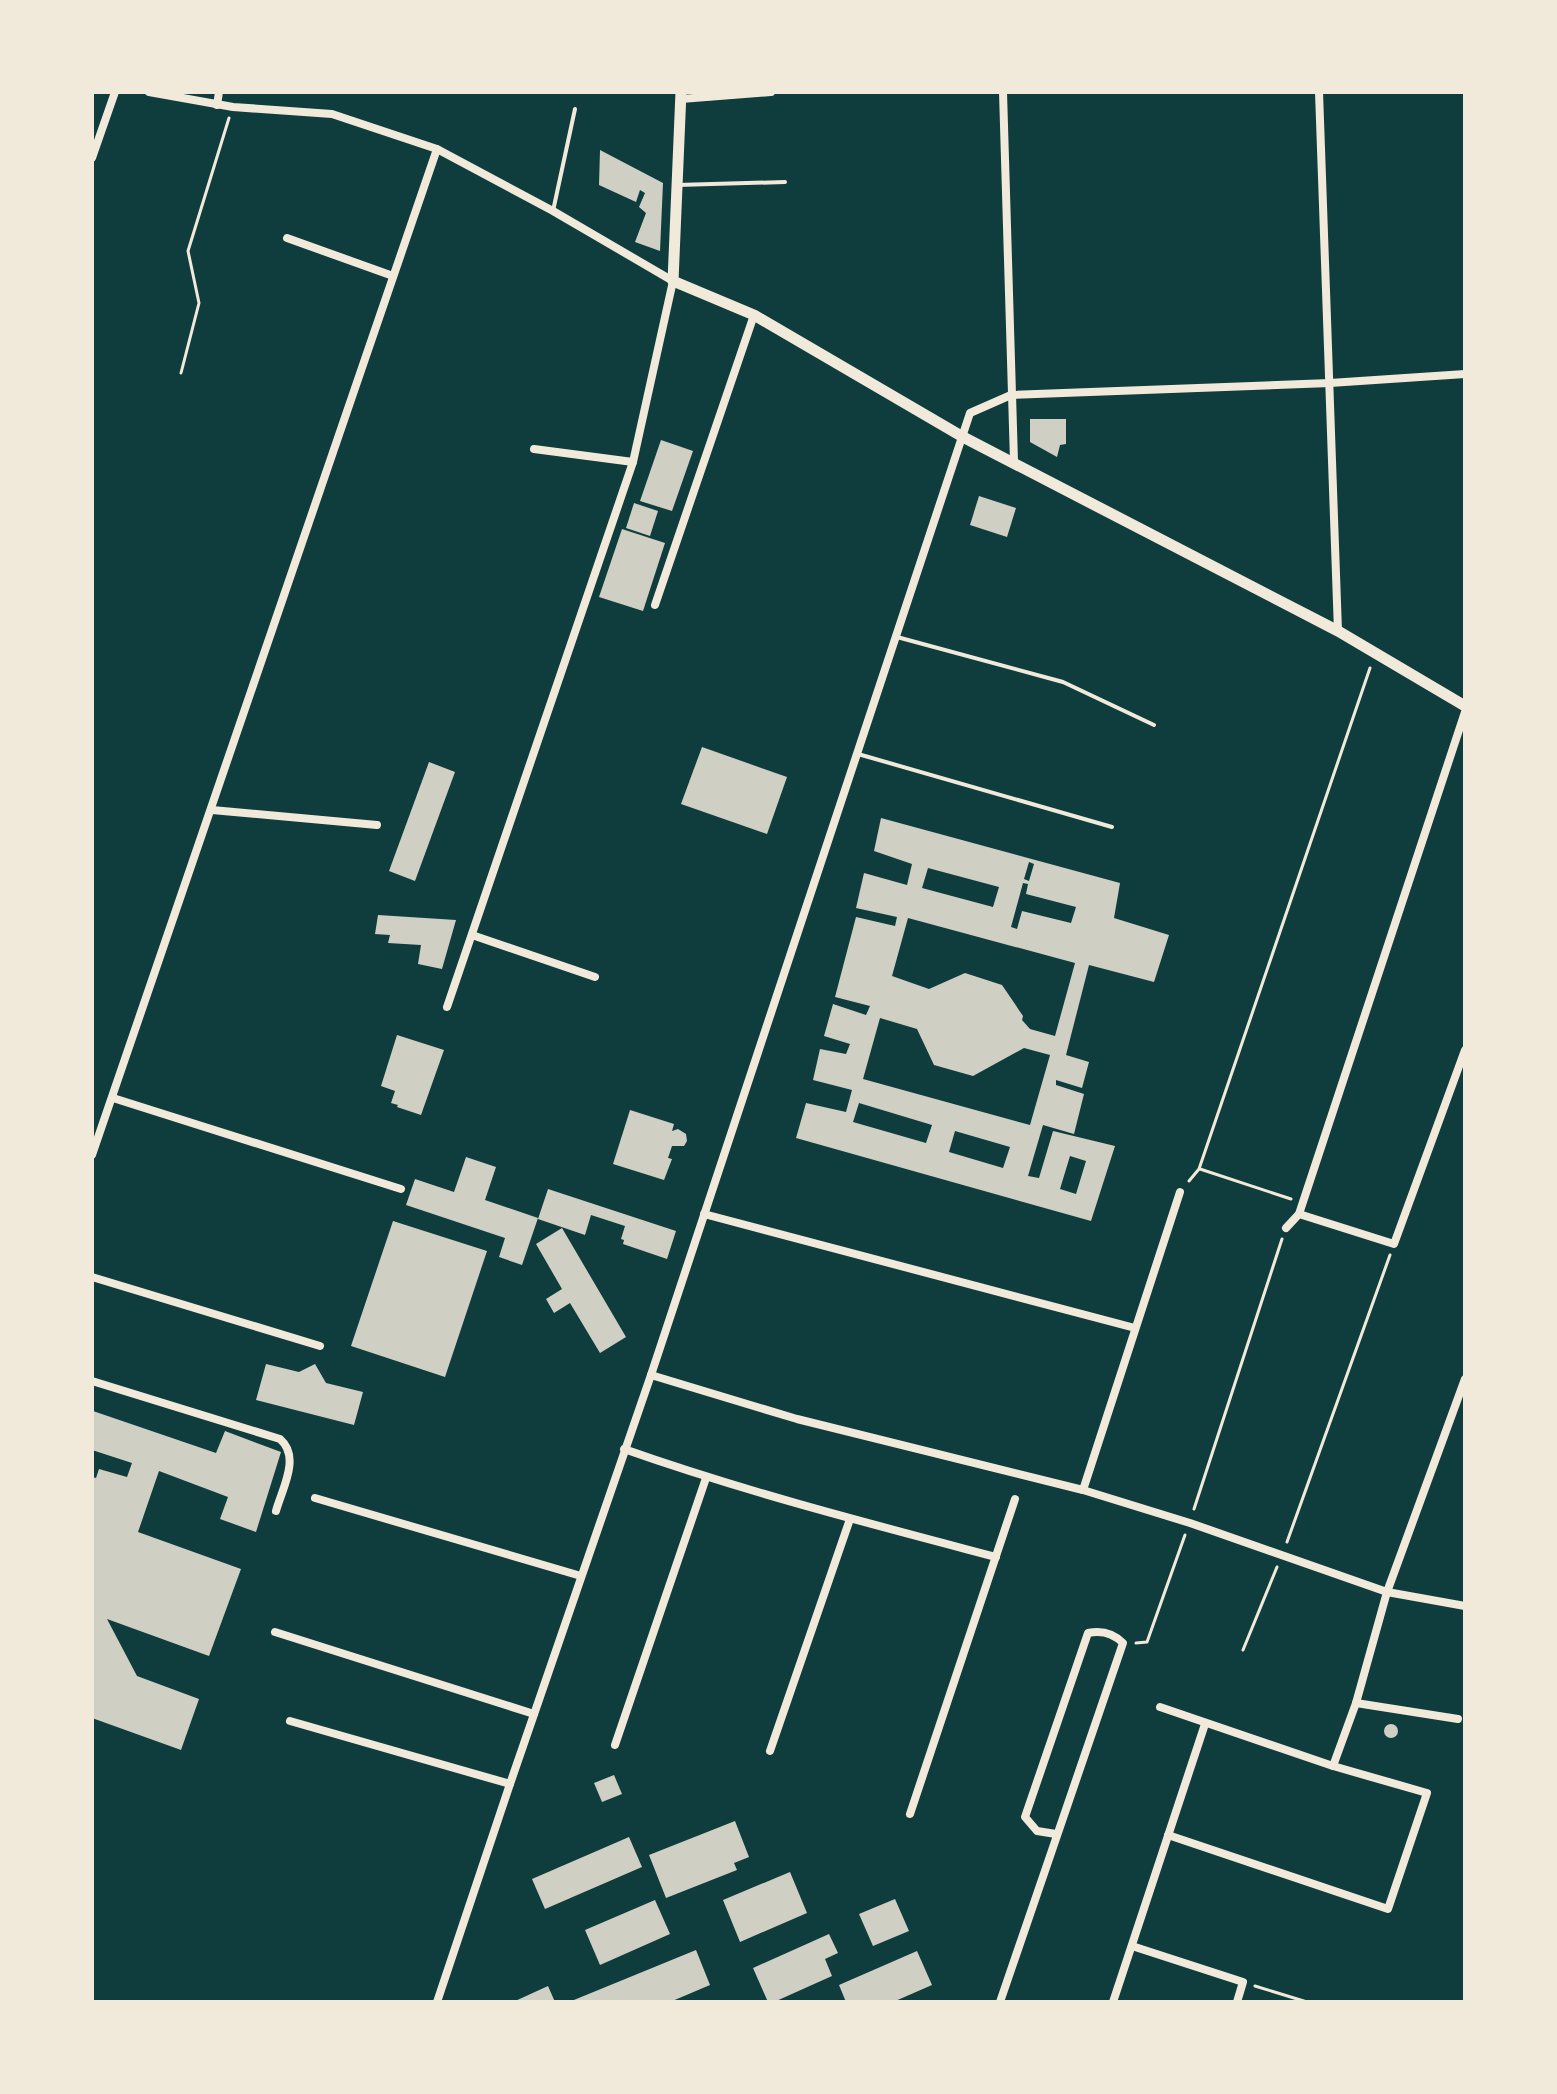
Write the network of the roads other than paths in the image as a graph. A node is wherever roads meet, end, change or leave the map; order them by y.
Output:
1 (115, 92) edge
2 (149, 92) edge
3 (219, 92) edge
4 (771, 92) edge
5 (1003, 92) edge
6 (1319, 92) edge
7 (681, 95) edge
8 (217, 105) junction
9 (575, 109) dead end
10 (437, 149) junction
11 (92, 158) edge
12 (785, 182) dead end
13 (675, 185) junction
14 (553, 211) junction
15 (287, 238) dead end
16 (393, 276) junction
17 (673, 281) junction
18 (754, 315) junction
19 (1465, 374) edge
20 (1330, 383) junction
21 (1011, 395) junction
22 (963, 437) junction
23 (534, 449) dead end
24 (1014, 461) junction
25 (633, 462) junction
26 (655, 605) dead end
27 (1338, 631) junction
28 (897, 637) junction
29 (1465, 709) edge
30 (1154, 725) dead end
31 (858, 754) junction
32 (212, 810) junction
33 (377, 825) dead end
34 (1112, 827) dead end
35 (472, 935) junction
36 (595, 977) dead end
37 (447, 1007) dead end
38 (1465, 1050) edge
39 (113, 1098) junction
40 (92, 1155) edge
41 (401, 1189) dead end
42 (1180, 1192) road end
43 (704, 1214) junction
44 (1299, 1214) junction
45 (1286, 1228) road end
46 (92, 1277) edge
47 (1135, 1328) junction
48 (320, 1346) dead end
49 (651, 1375) junction
50 (1465, 1379) edge
51 (92, 1381) edge
52 (624, 1449) junction
53 (706, 1478) junction
54 (1083, 1490) junction
55 (315, 1498) dead end
56 (1015, 1499) dead end
57 (276, 1511) dead end
58 (850, 1519) junction
59 (996, 1557) junction
60 (581, 1576) junction
61 (1387, 1592) junction
62 (1465, 1606) edge
63 (275, 1632) dead end
64 (1356, 1703) junction
65 (1160, 1707) dead end
66 (534, 1714) junction
67 (1458, 1719) dead end
68 (290, 1721) dead end
69 (1205, 1724) junction
70 (615, 1745) dead end
71 (770, 1751) dead end
72 (1333, 1766) junction
73 (510, 1784) junction
74 (910, 1814) dead end
75 (1056, 1834) junction
76 (1168, 1835) junction
77 (1132, 1946) junction
78 (437, 2002) edge
79 (1000, 2002) edge
80 (1113, 2002) edge
81 (1237, 2002) edge

1 - 11 street
2 - 8 street
3 - 8 street
4 - 7 street
5 - 21 street
6 - 20 street
7 - 13 street
8 - 10 street
9 - 14 lane
10 - 14 street
10 - 16 street
12 - 13 lane
13 - 17 street
14 - 17 street
15 - 16 street
16 - 32 street
17 - 18 street
17 - 25 street
18 - 22 street
18 - 26 street
19 - 20 street
20 - 21 street
20 - 27 street
21 - 22 street
21 - 24 street
22 - 24 street
22 - 28 street
23 - 25 street
24 - 27 street
25 - 35 street
27 - 29 street
28 - 30 lane
28 - 31 street
29 - 44 street
31 - 34 lane
31 - 43 street
32 - 33 street
32 - 39 street
35 - 36 street
35 - 37 street
38 - 44 street
39 - 40 street
39 - 41 street
42 - 47 street
43 - 47 street
43 - 49 street
44 - 45 street
46 - 48 street
47 - 54 street
49 - 52 street
49 - 54 street
50 - 61 street
51 - 57 street
52 - 53 street
52 - 60 street
53 - 58 street
53 - 70 street
54 - 61 street
55 - 60 street
56 - 59 street
58 - 59 street
58 - 71 street
59 - 74 street
60 - 66 street
61 - 62 street
61 - 64 street
63 - 66 street
64 - 67 street
64 - 72 street
65 - 69 street
66 - 73 street
68 - 73 street
69 - 72 street
69 - 76 street
72 - 76 street
73 - 78 street
75 - 75 street
75 - 79 street
76 - 77 street
77 - 80 street
77 - 81 street

